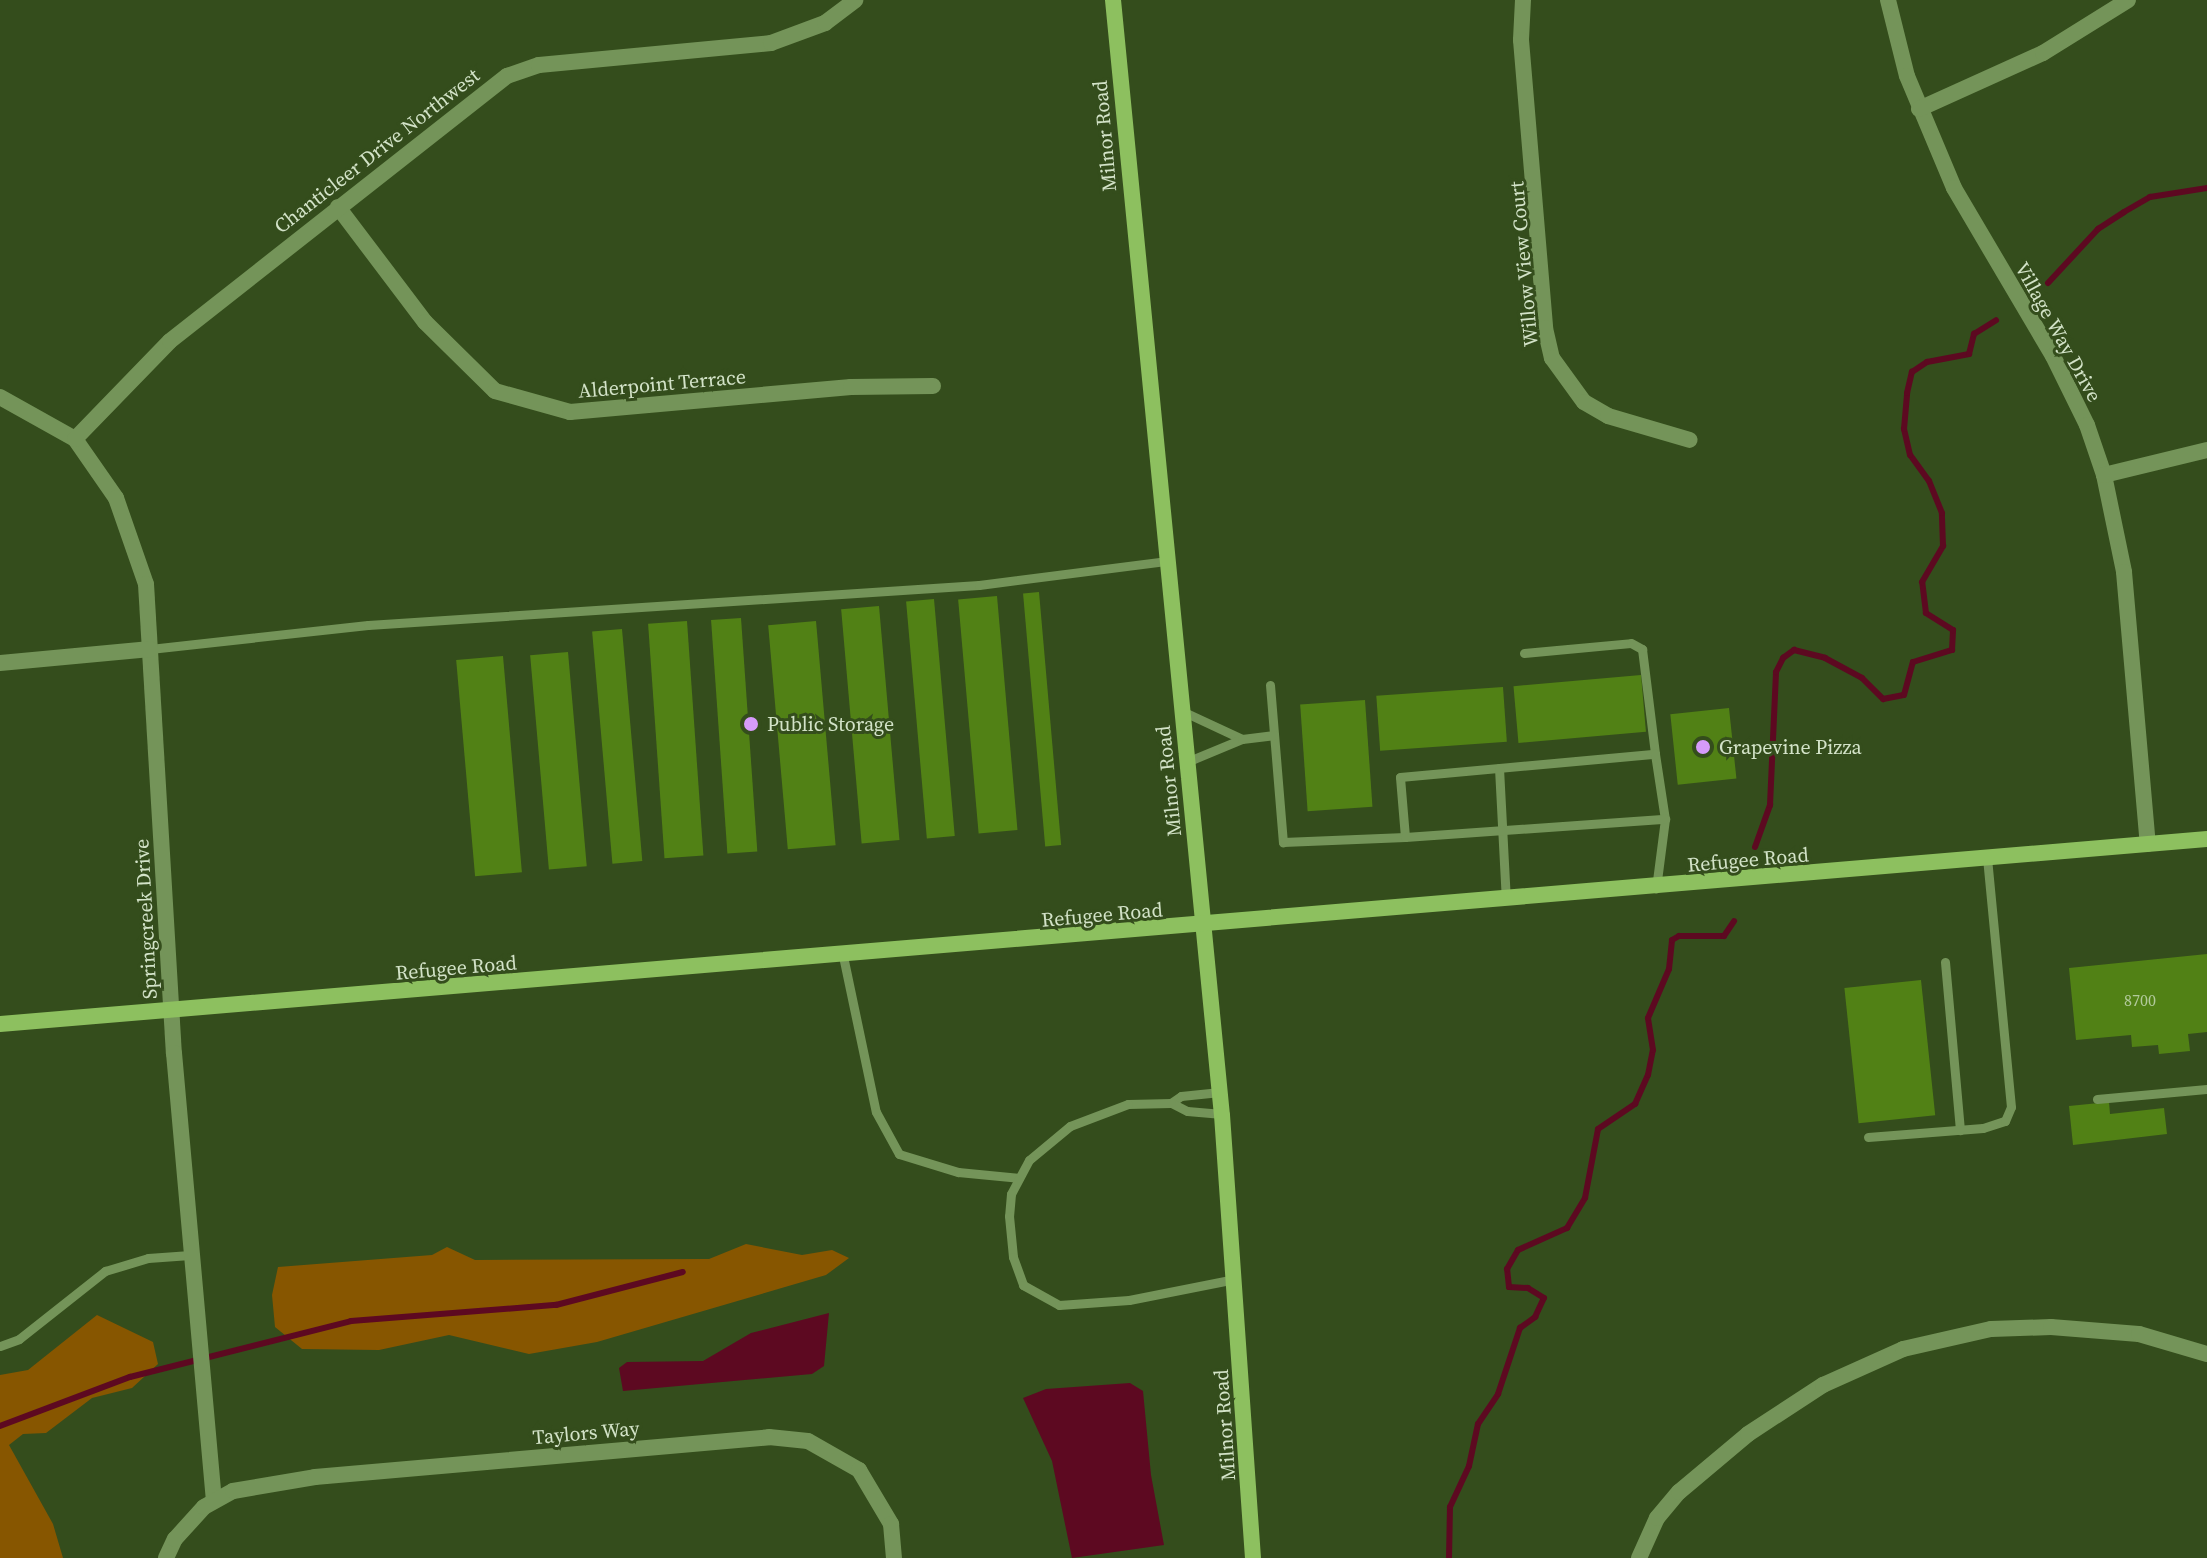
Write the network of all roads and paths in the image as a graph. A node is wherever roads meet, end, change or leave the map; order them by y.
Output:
1 (855, 0) edge
2 (1113, 0) edge
3 (1523, 0) edge
4 (1888, 0) edge
5 (2128, 0) edge
6 (1919, 109) junction
7 (338, 207) junction
8 (933, 386) dead end
9 (0, 397) edge
10 (75, 439) junction
11 (1690, 440) dead end
12 (2207, 450) edge
13 (2104, 475) junction
14 (1167, 561) junction
15 (150, 649) junction
16 (1524, 653) dead end
17 (0, 663) edge
18 (1270, 685) dead end
19 (1182, 711) junction
20 (1274, 735) junction
21 (1242, 739) junction
22 (1655, 754) junction
23 (1189, 761) junction
24 (1499, 768) junction
25 (1665, 819) junction
26 (1503, 833) junction
27 (1405, 837) junction
28 (2207, 839) edge
29 (2148, 844) junction
30 (1987, 858) junction
31 (1656, 888) junction
32 (1506, 900) junction
33 (1205, 926) junction
34 (843, 956) junction
35 (1945, 962) dead end
36 (172, 1012) junction
37 (0, 1024) edge
38 (2207, 1089) edge
39 (1220, 1092) junction
40 (2097, 1099) dead end
41 (1171, 1103) junction
42 (1222, 1114) junction
43 (1960, 1130) junction
44 (1868, 1137) dead end
45 (1019, 1178) junction
46 (190, 1255) junction
47 (1235, 1279) junction
48 (0, 1346) edge
49 (2207, 1354) edge
50 (214, 1498) junction
51 (166, 1558) edge
52 (894, 1558) edge
53 (1253, 1558) edge
54 (1639, 1558) edge

1 - 7 street, Chanticleer Drive Northwest
2 - 14 main road, Milnor Road
3 - 11 street, Willow View Court
4 - 6 street, Village Way Drive
5 - 6 street
6 - 13 street, Village Way Drive
7 - 8 street, Alderpoint Terrace
7 - 10 street, Chanticleer Drive Northwest
9 - 10 street, Springcreek Drive
10 - 15 street, Springcreek Drive
12 - 13 street
13 - 29 street, Village Way Drive
14 - 15 lane
14 - 19 main road, Milnor Road
15 - 17 street
15 - 36 street, Springcreek Drive
16 - 22 lane
18 - 20 lane
19 - 21 lane
19 - 23 main road, Milnor Road
20 - 21 lane
20 - 27 lane
21 - 23 lane
22 - 24 lane
22 - 25 lane
23 - 33 main road, Milnor Road
24 - 26 lane
24 - 27 lane
25 - 26 lane
25 - 31 lane
26 - 27 lane
26 - 32 lane
28 - 29 main road, Refugee Road
29 - 30 main road, Refugee Road
30 - 31 main road, Refugee Road
30 - 43 lane
31 - 32 main road, Refugee Road
32 - 33 main road, Refugee Road
33 - 34 main road, Refugee Road
33 - 39 main road, Milnor Road
34 - 36 main road, Refugee Road
34 - 45 lane
35 - 43 lane
36 - 37 main road, Refugee Road
36 - 46 street, Springcreek Drive
38 - 40 lane
39 - 41 lane
39 - 42 main road, Milnor Road
41 - 42 lane
41 - 45 lane
42 - 47 main road, Milnor Road
43 - 44 lane
45 - 47 lane
46 - 48 lane
46 - 50 street, Springcreek Drive
47 - 53 main road, Milnor Road
49 - 54 street
50 - 51 street
50 - 52 street, Taylors Way

